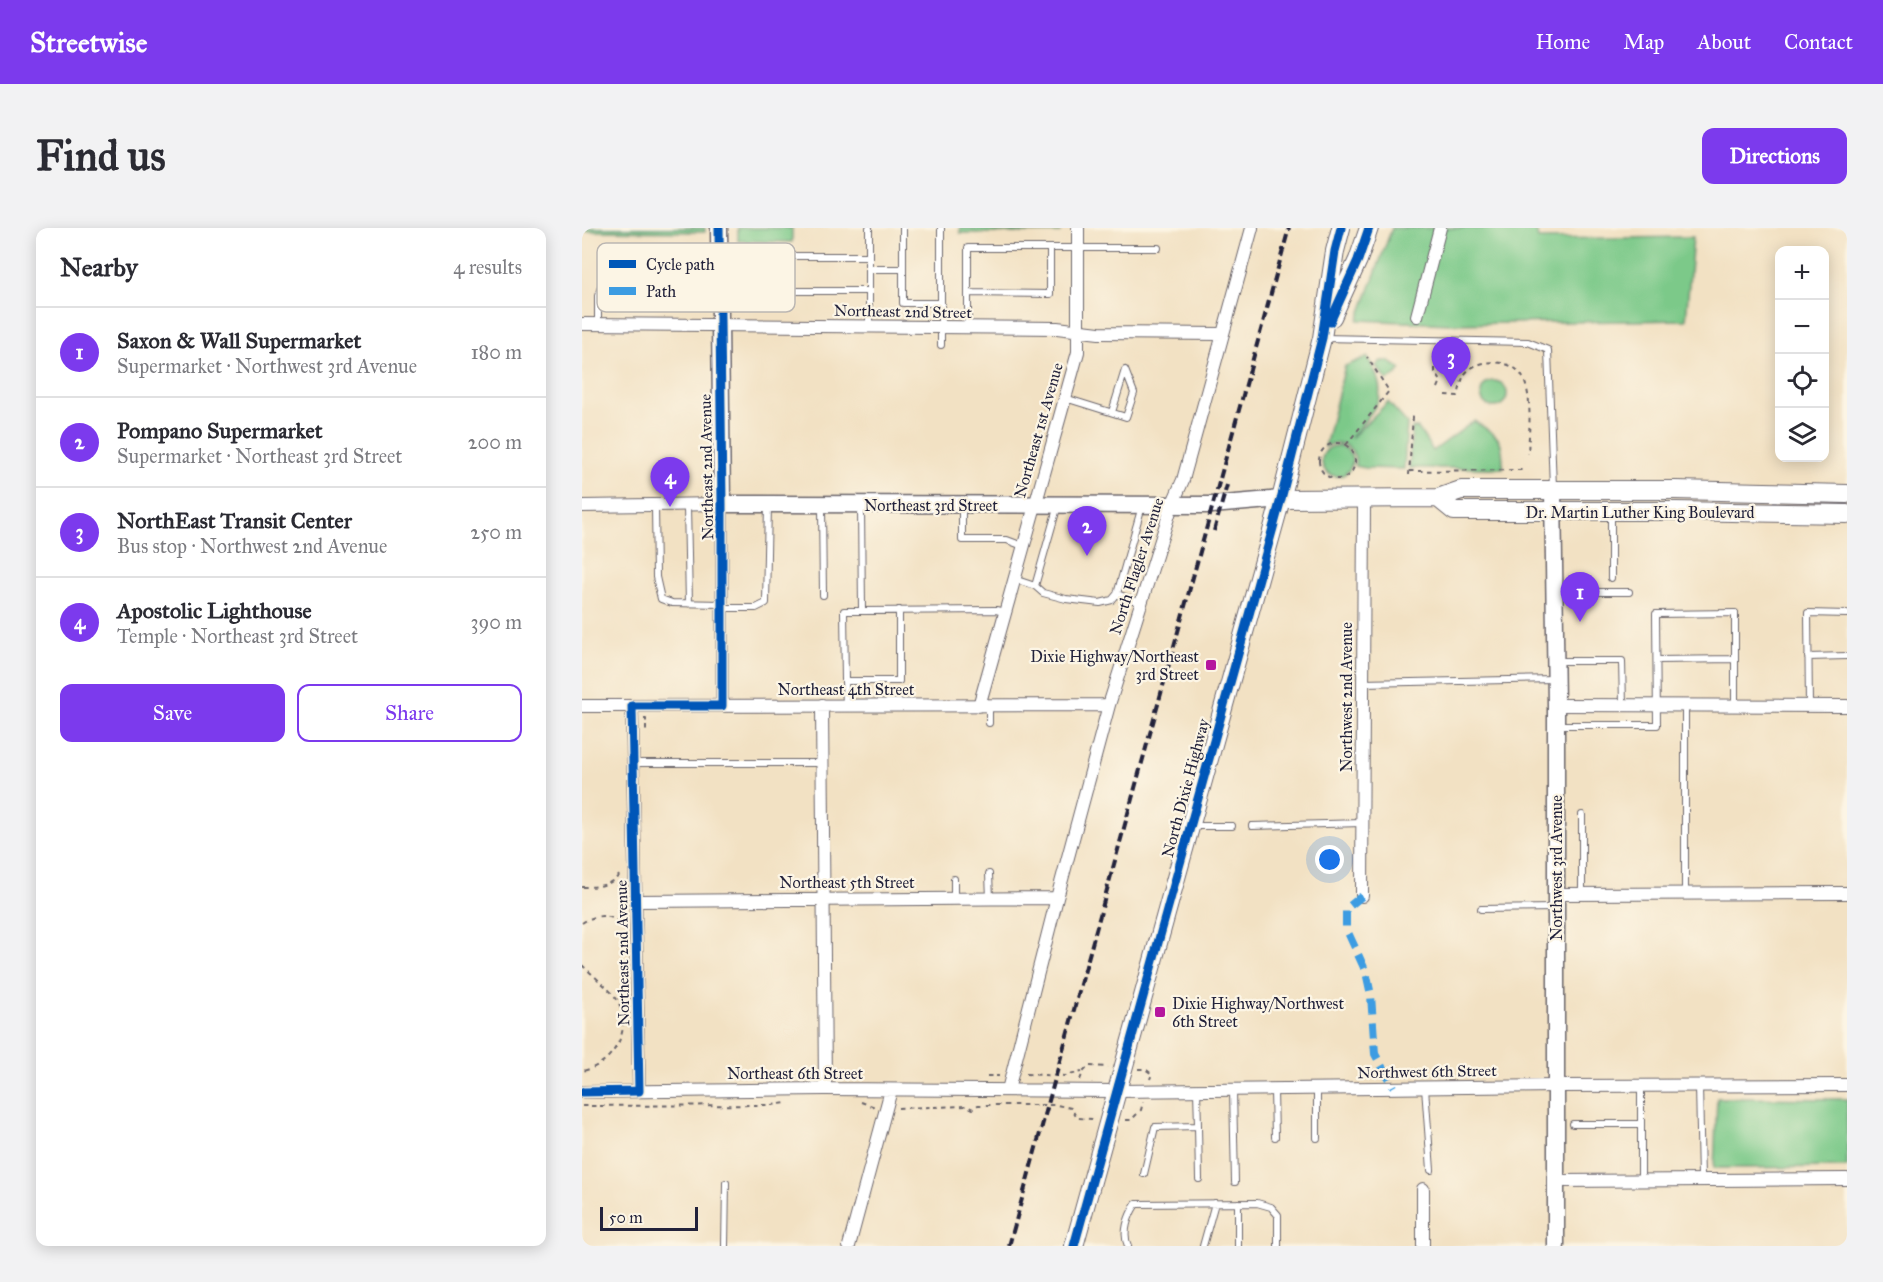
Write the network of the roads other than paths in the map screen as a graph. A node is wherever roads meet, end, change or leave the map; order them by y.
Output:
1 (869, 228) edge
2 (903, 228) edge
3 (941, 228) edge
4 (1078, 228) edge
5 (1252, 228) edge
6 (1341, 228) edge
7 (1369, 228) edge
8 (1440, 228) edge
9 (1158, 248) dead end
10 (1050, 249) junction
11 (1078, 249) junction
12 (795, 256) edge
13 (869, 256) junction
14 (869, 269) junction
15 (903, 269) junction
16 (795, 289) edge
17 (869, 291) junction
18 (968, 293) junction
19 (941, 303) junction
20 (598, 312) edge
21 (719, 312) edge
22 (1417, 316) dead end
23 (582, 324) edge
24 (598, 325) junction
25 (719, 326) junction
26 (869, 327) junction
27 (941, 328) junction
28 (968, 328) junction
29 (1078, 330) junction
30 (1223, 334) junction
31 (1322, 338) junction
32 (941, 345) dead end
33 (1065, 398) junction
34 (1112, 412) junction
35 (1553, 490) junction
36 (1675, 490) junction
37 (1847, 494) edge
38 (1364, 498) junction
39 (1438, 498) junction
40 (1281, 499) junction
41 (722, 504) junction
42 (962, 504) junction
43 (1034, 504) junction
44 (768, 505) junction
45 (822, 505) junction
46 (861, 505) junction
47 (1058, 505) junction
48 (1142, 505) junction
49 (1172, 505) junction
50 (582, 506) edge
51 (655, 506) junction
52 (687, 506) junction
53 (1554, 511) junction
54 (1611, 511) junction
55 (1676, 511) junction
56 (1847, 514) edge
57 (1023, 546) junction
58 (1611, 578) dead end
59 (1014, 579) junction
60 (1035, 586) junction
61 (1555, 592) junction
62 (1629, 592) dead end
63 (823, 594) dead end
64 (1117, 594) junction
65 (1141, 603) junction
66 (689, 604) junction
67 (722, 606) junction
68 (899, 610) junction
69 (862, 611) junction
70 (1004, 612) junction
71 (1847, 614) edge
72 (1847, 656) edge
73 (1808, 657) junction
74 (1735, 659) junction
75 (1657, 660) junction
76 (1556, 661) junction
77 (1556, 679) junction
78 (845, 681) junction
79 (1362, 682) junction
80 (822, 705) junction
81 (846, 705) junction
82 (1109, 705) junction
83 (1556, 705) junction
84 (1623, 705) junction
85 (582, 706) edge
86 (632, 706) junction
87 (722, 706) junction
88 (984, 706) junction
89 (1657, 706) junction
90 (1685, 706) junction
91 (1735, 706) junction
92 (1809, 706) junction
93 (1847, 706) edge
94 (989, 723) dead end
95 (1556, 725) junction
96 (823, 763) junction
97 (633, 764) junction
98 (1582, 815) dead end
99 (1362, 823) junction
100 (1190, 826) junction
101 (1232, 826) dead end
102 (1252, 826) dead end
103 (989, 874) dead end
104 (954, 879) dead end
105 (1847, 893) edge
106 (1582, 894) junction
107 (1685, 894) junction
108 (1362, 896) dead end
109 (954, 898) junction
110 (990, 898) junction
111 (1057, 898) junction
112 (824, 899) junction
113 (637, 901) junction
114 (1556, 901) junction
115 (1481, 909) dead end
116 (1699, 1085) junction
117 (1847, 1085) edge
118 (1556, 1086) junction
119 (1641, 1086) junction
120 (1425, 1087) junction
121 (825, 1089) junction
122 (1233, 1089) junction
123 (1274, 1089) junction
124 (1317, 1089) junction
125 (891, 1090) junction
126 (1008, 1090) junction
127 (1197, 1090) junction
128 (639, 1091) junction
129 (1117, 1091) junction
130 (582, 1092) edge
131 (1573, 1124) dead end
132 (1641, 1124) junction
133 (1198, 1126) junction
134 (1275, 1137) dead end
135 (1317, 1138) dead end
136 (1431, 1170) dead end
137 (1144, 1174) dead end
138 (1199, 1179) dead end
139 (1847, 1179) edge
140 (1641, 1180) junction
141 (1701, 1180) junction
142 (1557, 1181) junction
143 (1234, 1182) dead end
144 (726, 1183) dead end
145 (1423, 1188) dead end
146 (1215, 1203) junction
147 (1238, 1203) junction
148 (725, 1246) edge
149 (849, 1246) edge
150 (1074, 1246) edge
151 (1128, 1246) edge
152 (1203, 1246) edge
153 (1238, 1246) edge
154 (1278, 1246) edge
155 (1423, 1246) edge
156 (1556, 1246) edge

1 - 13 lane
2 - 15 lane
3 - 19 lane
4 - 11 street, Northeast 1st Avenue
5 - 30 street, North Flagler Avenue
6 - 31 main road, North Dixie Highway
7 - 31 main road, North Dixie Highway
8 - 22 street
9 - 11 lane
10 - 11 lane
10 - 18 lane
10 - 18 lane
11 - 29 street, Northeast 1st Avenue
12 - 13 lane
13 - 14 lane
14 - 15 lane
14 - 17 lane
15 - 19 lane
16 - 17 lane
17 - 26 lane
18 - 28 lane
19 - 27 lane
20 - 24 lane
21 - 25 street, Northeast 2nd Avenue
23 - 24 street, Northeast 2nd Street
24 - 25 street, Northeast 2nd Street
25 - 26 street, Northeast 2nd Street
25 - 41 street, Northeast 2nd Avenue
26 - 27 street, Northeast 2nd Street
27 - 28 street, Northeast 2nd Street
27 - 32 lane
28 - 29 street, Northeast 2nd Street
29 - 30 street, Northeast 2nd Street
29 - 33 street, Northeast 1st Avenue
30 - 49 street, North Flagler Avenue
31 - 35 lane
31 - 40 main road, North Dixie Highway
33 - 34 lane
33 - 43 street, Northeast 1st Avenue
34 - 34 lane
35 - 36 main road, Dr. Martin Luther King Boulevard
35 - 39 main road, Dr. Martin Luther King Boulevard
35 - 53 street, Northwest 3rd Avenue
36 - 37 main road, Dr. Martin Luther King Boulevard
36 - 55 main road
38 - 39 main road, Dr. Martin Luther King Boulevard
38 - 40 main road, Dr. Martin Luther King Boulevard
38 - 79 street, Northwest 2nd Avenue
39 - 53 main road, Dr. Martin Luther King Boulevard
40 - 49 street, Northeast 3rd Street
40 - 100 main road, North Dixie Highway
41 - 44 street, Northeast 3rd Street
41 - 52 street, Northeast 3rd Street
41 - 67 street, Northeast 2nd Avenue
42 - 43 street, Northeast 3rd Street
42 - 46 street, Northeast 3rd Street
42 - 57 lane
43 - 47 street, Northeast 3rd Street
43 - 57 street, Northeast 1st Avenue
44 - 45 street, Northeast 3rd Street
44 - 67 lane
45 - 46 street, Northeast 3rd Street
45 - 63 lane
46 - 69 lane
47 - 48 street, Northeast 3rd Street
47 - 60 lane
48 - 49 street, Northeast 3rd Street
48 - 64 lane
49 - 65 street, North Flagler Avenue
50 - 51 street, Northeast 3rd Street
51 - 52 street, Northeast 3rd Street
51 - 66 lane
52 - 66 lane
53 - 54 main road, Dr. Martin Luther King Boulevard
53 - 61 street, Northwest 3rd Avenue
54 - 55 main road, Dr. Martin Luther King Boulevard
54 - 58 lane
55 - 56 main road, Dr. Martin Luther King Boulevard
57 - 59 street, Northeast 1st Avenue
59 - 60 lane
59 - 70 street, Northeast 1st Avenue
60 - 64 lane
61 - 62 lane
61 - 76 street, Northwest 3rd Avenue
64 - 65 lane
65 - 82 street, North Flagler Avenue
66 - 67 lane
67 - 87 street, Northeast 2nd Avenue
68 - 69 lane
68 - 70 lane
68 - 78 lane
69 - 78 lane
70 - 88 street, Northeast 1st Avenue
71 - 73 lane
72 - 73 lane
73 - 92 lane
74 - 75 lane
74 - 75 lane
74 - 91 lane
75 - 89 lane
76 - 77 street, Northwest 3rd Avenue
76 - 84 lane
77 - 79 lane
77 - 83 street, Northwest 3rd Avenue
78 - 81 lane
79 - 99 street, Northwest 2nd Avenue
80 - 81 street, Northeast 4th Street
80 - 87 street, Northeast 4th Street
80 - 96 street
81 - 88 street, Northeast 4th Street
82 - 88 street, Northeast 4th Street
82 - 111 street, North Flagler Avenue
83 - 84 street
83 - 95 street, Northwest 3rd Avenue
84 - 89 street
85 - 86 street, Northeast 4th Street
86 - 87 street, Northeast 4th Street
86 - 97 street, Northeast 2nd Avenue
88 - 94 lane
89 - 90 street
89 - 95 lane
90 - 91 street
90 - 107 lane
91 - 92 street
92 - 93 street
95 - 114 street, Northwest 3rd Avenue
96 - 97 lane
96 - 112 street
97 - 113 street, Northeast 2nd Avenue
98 - 106 lane
99 - 102 lane
99 - 108 street, Northwest 2nd Avenue
100 - 101 lane
100 - 129 main road, North Dixie Highway
103 - 110 lane
104 - 109 lane
105 - 107 street
106 - 107 street
106 - 114 street
109 - 110 street, Northeast 5th Street
109 - 112 street, Northeast 5th Street
110 - 111 street, Northeast 5th Street
111 - 126 street, North Flagler Avenue
112 - 113 street, Northeast 5th Street
112 - 121 street
113 - 128 street, Northeast 2nd Avenue
114 - 115 lane
114 - 118 street, Northwest 3rd Avenue
116 - 117 street, Northwest 6th Street
116 - 119 street, Northwest 6th Street
116 - 141 lane
118 - 119 street, Northwest 6th Street
118 - 120 street, Northwest 6th Street
118 - 142 street, Northwest 3rd Avenue
119 - 132 lane
120 - 124 street, Northwest 6th Street
120 - 136 lane
121 - 125 street, Northeast 6th Street
121 - 128 street, Northeast 6th Street
122 - 123 street, Northwest 6th Street
122 - 127 street, Northwest 6th Street
122 - 143 lane
123 - 124 street, Northwest 6th Street
123 - 134 lane
124 - 135 lane
125 - 126 street, Northeast 6th Street
125 - 149 street
126 - 129 street, Northwest 6th Street
127 - 129 street, Northwest 6th Street
127 - 133 lane
128 - 130 street, Northeast 6th Street
129 - 150 main road, North Dixie Highway
131 - 132 lane
132 - 140 lane
133 - 137 lane
133 - 138 lane
139 - 141 street
140 - 141 street
140 - 142 street
142 - 156 street, Northwest 3rd Avenue
144 - 148 lane
145 - 155 street
146 - 147 lane
146 - 151 lane
146 - 152 lane
147 - 153 lane
147 - 154 lane

